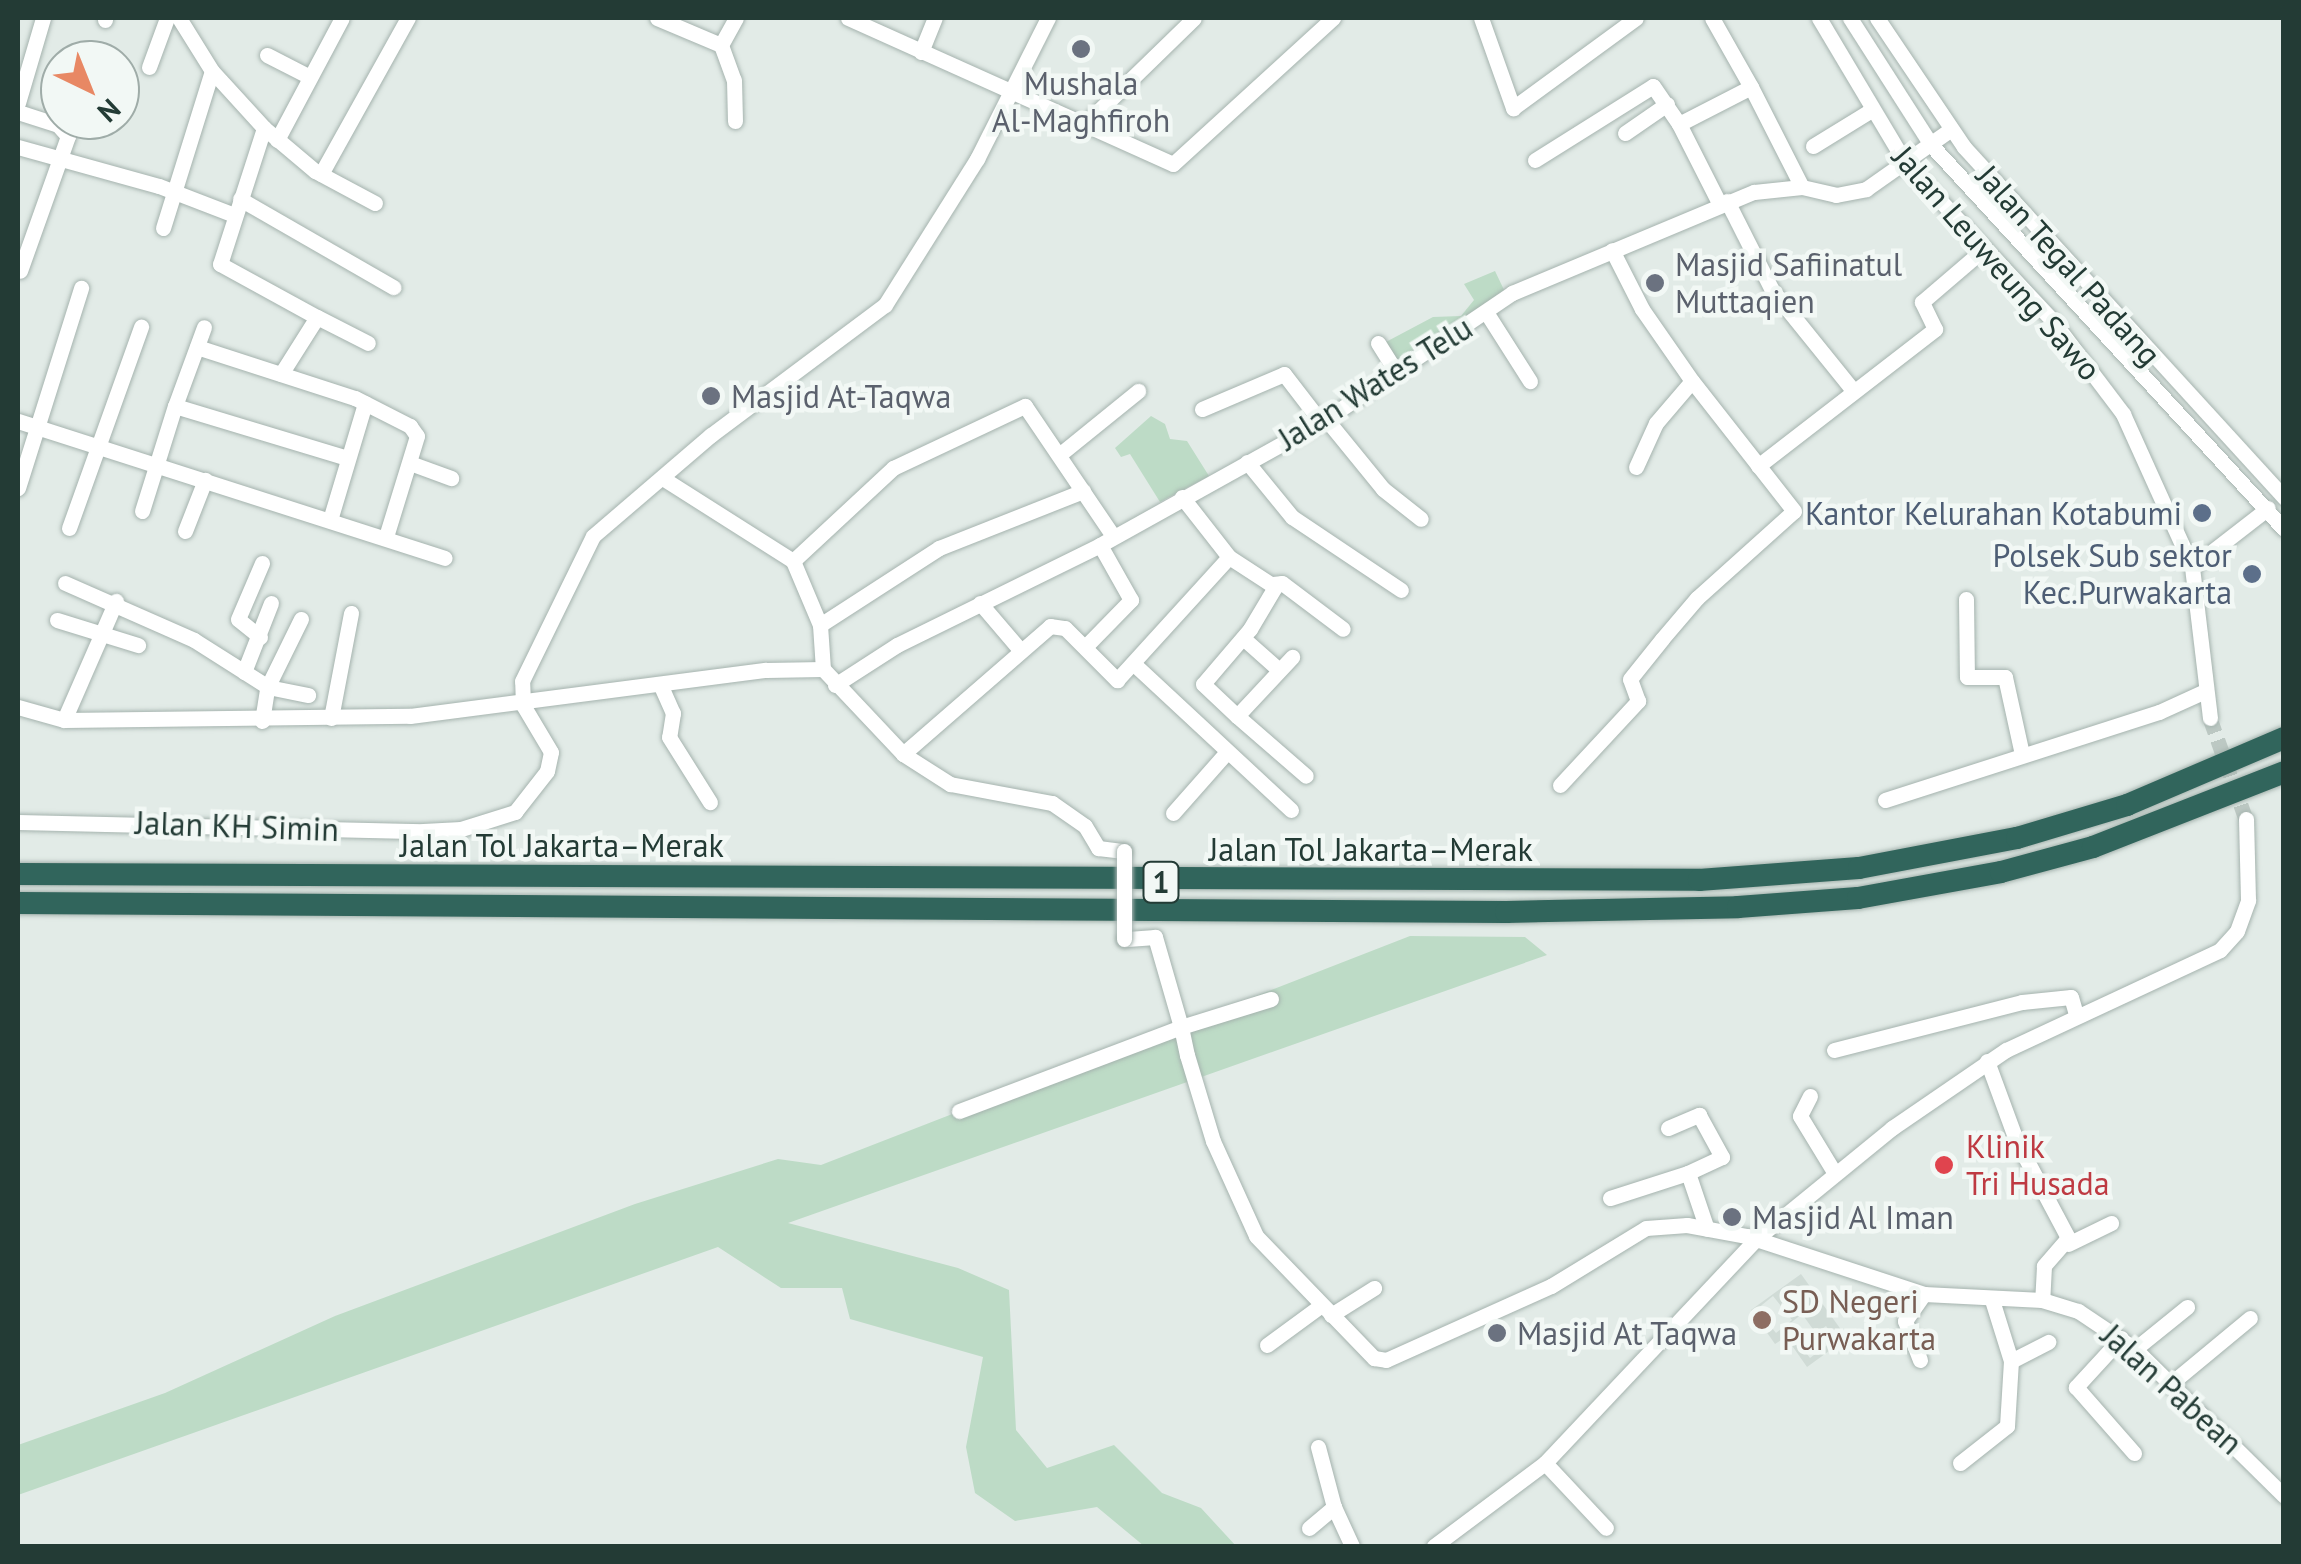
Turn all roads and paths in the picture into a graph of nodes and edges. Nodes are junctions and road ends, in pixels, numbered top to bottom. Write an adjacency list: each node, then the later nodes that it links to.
1 (43, 18): 27 (street)
2 (168, 18): 22 (street)
3 (180, 18): 23 (street)
4 (339, 18): 24 (street)
5 (408, 18): 44 (street)
6 (657, 18): 19 (street)
7 (736, 18): 19 (street)
8 (848, 18): 20 (street)
9 (935, 18): 20 (street)
10 (1048, 18): 26 (street)
11 (1194, 18): 33 (street)
12 (1481, 18): 13 (street)
13 (1636, 18)
14 (1712, 18): 25 (street)
15 (1819, 18): 29 (street, Jalan Leuweung Sawo)
16 (1850, 18): 39 (street, Jalan Tegal Padang)
17 (1877, 18): 35 (street, Jalan Tegal Padang)
18 (1327, 19): 33 (street)
19 (721, 46): 31 (street)
20 (921, 52): 26 (street)
21 (266, 55): 24 (street)
22 (149, 66)
23 (212, 70): 34 (street); 46 (street)
24 (310, 78): 37 (street)
25 (1752, 87): 32 (street); 45 (street)
26 (1010, 96): 33 (street); 86 (street)
27 (18, 103)
28 (1667, 104): 32 (street); 36 (street); 42 (street)
29 (1870, 111): 38 (street); 43 (street, Jalan Leuweung Sawo)
30 (18, 112): 41 (street)
31 (735, 120)
32 (1679, 124): 47 (street)
33 (1084, 125)
34 (264, 128): 37 (street); 49 (street)
35 (1950, 130): 39 (street, Jalan Wates Telu); 76 (street, Jalan Tegal Padang)
36 (1625, 133)
37 (277, 140): 44 (street)
38 (1813, 146)
39 (1932, 146): 43 (street, Jalan Wates Telu); 79 (street, Jalan Tegal Padang)
40 (18, 148): 41 (street)
41 (62, 156): 46 (street); 53 (street)
42 (1535, 160)
43 (1906, 164): 45 (street, Jalan Wates Telu); 51 (street, Jalan Leuweung Sawo)
44 (320, 174): 48 (street)
45 (1802, 187): 47 (street, Jalan Wates Telu)
46 (176, 191): 49 (street); 50 (street)
47 (1723, 202): 52 (street, Jalan Wates Telu); 67 (street)
48 (375, 204)
49 (237, 207): 54 (street); 57 (street)
50 (163, 228)
51 (1985, 248): 67 (street); 105 (street, Jalan Leuweung Sawo)
52 (1612, 250): 56 (street, Jalan Wates Telu); 66 (street)
53 (18, 275)
54 (392, 287)
55 (80, 288): 74 (street)
56 (1486, 312): 63 (street, Jalan Wates Telu); 65 (street)
57 (317, 317): 60 (street); 64 (street)
58 (141, 327): 75 (street)
59 (204, 327): 62 (street)
60 (368, 343)
61 (1378, 343): 63 (street)
62 (197, 347): 64 (street); 70 (street)
63 (1396, 372): 72 (street, Jalan Wates Telu)
64 (281, 374): 69 (street)
65 (1530, 381)
66 (1692, 381): 83 (street); 84 (street)
67 (1852, 387): 83 (street)
68 (1138, 391): 77 (street)
69 (366, 403): 78 (street); 80 (street)
70 (176, 406): 78 (street); 82 (street)
71 (1202, 408): 72 (street)
72 (1324, 420): 81 (street, Jalan Wates Telu); 94 (street)
73 (18, 421): 74 (street)
74 (38, 428): 75 (street); 88 (street)
75 (96, 446): 82 (street); 96 (street)
76 (2230, 447): 79 (street); 91 (street, Jalan Tegal Padang)
77 (1060, 454): 89 (street); 103 (street)
78 (347, 458): 95 (street)
79 (2216, 461): 93 (street, Jalan Tegal Padang)
80 (410, 462): 85 (street); 99 (street)
81 (1247, 462): 90 (street, Jalan Wates Telu); 108 (street)
82 (157, 466): 87 (street); 92 (street)
83 (1758, 466): 147 (street)
84 (1636, 468)
85 (452, 478)
86 (664, 478): 103 (street); 134 (street)
87 (205, 480): 95 (street); 98 (street)
88 (18, 488)
89 (1083, 491): 100 (street); 116 (street)
90 (1182, 497): 100 (street, Jalan Wates Telu); 101 (street)
91 (2282, 497): 93 (street)
92 (142, 511)
93 (2264, 512): 97 (street, Jalan Tegal Padang); 105 (street)
94 (1420, 519)
95 (330, 520): 99 (street)
96 (70, 528)
97 (2284, 529)
98 (186, 530)
99 (386, 537): 102 (street)
100 (1107, 541): 112 (street, Jalan Wates Telu); 122 (street)
101 (1228, 557): 107 (street); 125 (street)
102 (445, 558)
103 (793, 562): 116 (street)
104 (262, 563): 119 (street)
105 (2192, 567): 132 (street, Jalan Leuweung Sawo)
106 (65, 583): 110 (street)
107 (1274, 584): 117 (street); 120 (street)
108 (1401, 590)
109 (1966, 599): 144 (street)
110 (116, 600): 118 (street); 128 (street)
111 (271, 602): 119 (street)
112 (980, 603): 123 (street); 130 (street, Jalan Wates Telu)
113 (352, 612): 137 (street)
114 (301, 618): 131 (street)
115 (56, 620): 118 (street)
116 (820, 625): 126 (street)
117 (1343, 629)
118 (103, 634): 121 (street); 139 (street)
119 (260, 637): 128 (street)
120 (1242, 638): 127 (street); 136 (street)
121 (138, 646)
122 (1086, 647): 123 (street); 125 (street)
123 (1021, 651): 143 (street)
124 (1292, 656): 127 (street)
125 (1135, 665): 142 (street)
126 (824, 668): 129 (street); 130 (street)
127 (1280, 670): 136 (street)
128 (244, 672): 131 (street)
129 (660, 684): 134 (street); 149 (street)
130 (835, 685): 143 (street)
131 (268, 686): 133 (street); 140 (street)
132 (2205, 691): 138 (street, Jalan Leuweung Sawo); 144 (street)
133 (308, 695)
134 (523, 705): 137 (street); 153 (street, Jalan KH Simin)
135 (18, 707): 139 (street)
136 (1238, 716): 146 (street)
137 (331, 718): 140 (street)
138 (2210, 718)
139 (64, 720): 140 (street)
140 (262, 720)
141 (2284, 738): 154 (highway, Jalan Tol Jakarta–Merak / 1)
142 (1227, 752): 150 (street); 151 (street)
143 (902, 754): 158 (street, bridge)
144 (2022, 754): 148 (street)
145 (2284, 772): 155 (highway, Jalan Tol Jakarta–Merak / 1)
146 (1306, 776)
147 (1560, 785)
148 (1885, 800)
149 (710, 802)
150 (1290, 810)
151 (1173, 813)
152 (2246, 818): 157 (street)
153 (18, 822)
154 (18, 874)
155 (18, 903)
156 (1271, 999): 158 (street)
157 (2076, 1015): 159 (street); 160 (street)
158 (1181, 1027): 162 (street); 176 (street)
159 (1834, 1050)
160 (1986, 1061): 164 (street); 170 (street)
161 (1810, 1096): 164 (street)
162 (958, 1111)
163 (1668, 1128): 165 (street)
164 (1834, 1172): 169 (street)
165 (1688, 1173): 166 (street); 168 (street)
166 (1610, 1198)
167 (2111, 1223): 170 (street)
168 (1707, 1229): 169 (street, Jalan Pabean); 176 (street, Jalan Pabean)
169 (1756, 1240): 172 (street, Jalan Pabean); 186 (street)
170 (2068, 1244): 174 (street)
171 (1374, 1288): 176 (street)
172 (1924, 1294): 173 (street, Jalan Pabean); 181 (street)
173 (1992, 1300): 174 (street, Jalan Pabean); 182 (street)
174 (2042, 1300): 179 (street, Jalan Pabean)
175 (2188, 1307): 179 (street)
176 (1325, 1310): 180 (street)
177 (2250, 1318): 183 (street)
178 (2048, 1342): 182 (street)
179 (2128, 1344): 183 (street, Jalan Pabean); 185 (street)
180 (1267, 1345)
181 (1920, 1360)
182 (2011, 1361): 187 (street)
183 (2170, 1385): 188 (street, Jalan Pabean)
184 (1318, 1447): 189 (street)
185 (2134, 1453)
186 (1545, 1463): 191 (street); 193 (street)
187 (1960, 1463)
188 (2284, 1496)
189 (1334, 1507): 190 (street); 192 (street)
190 (1309, 1528)
191 (1606, 1528)
192 (1352, 1546)
193 (1434, 1546)

